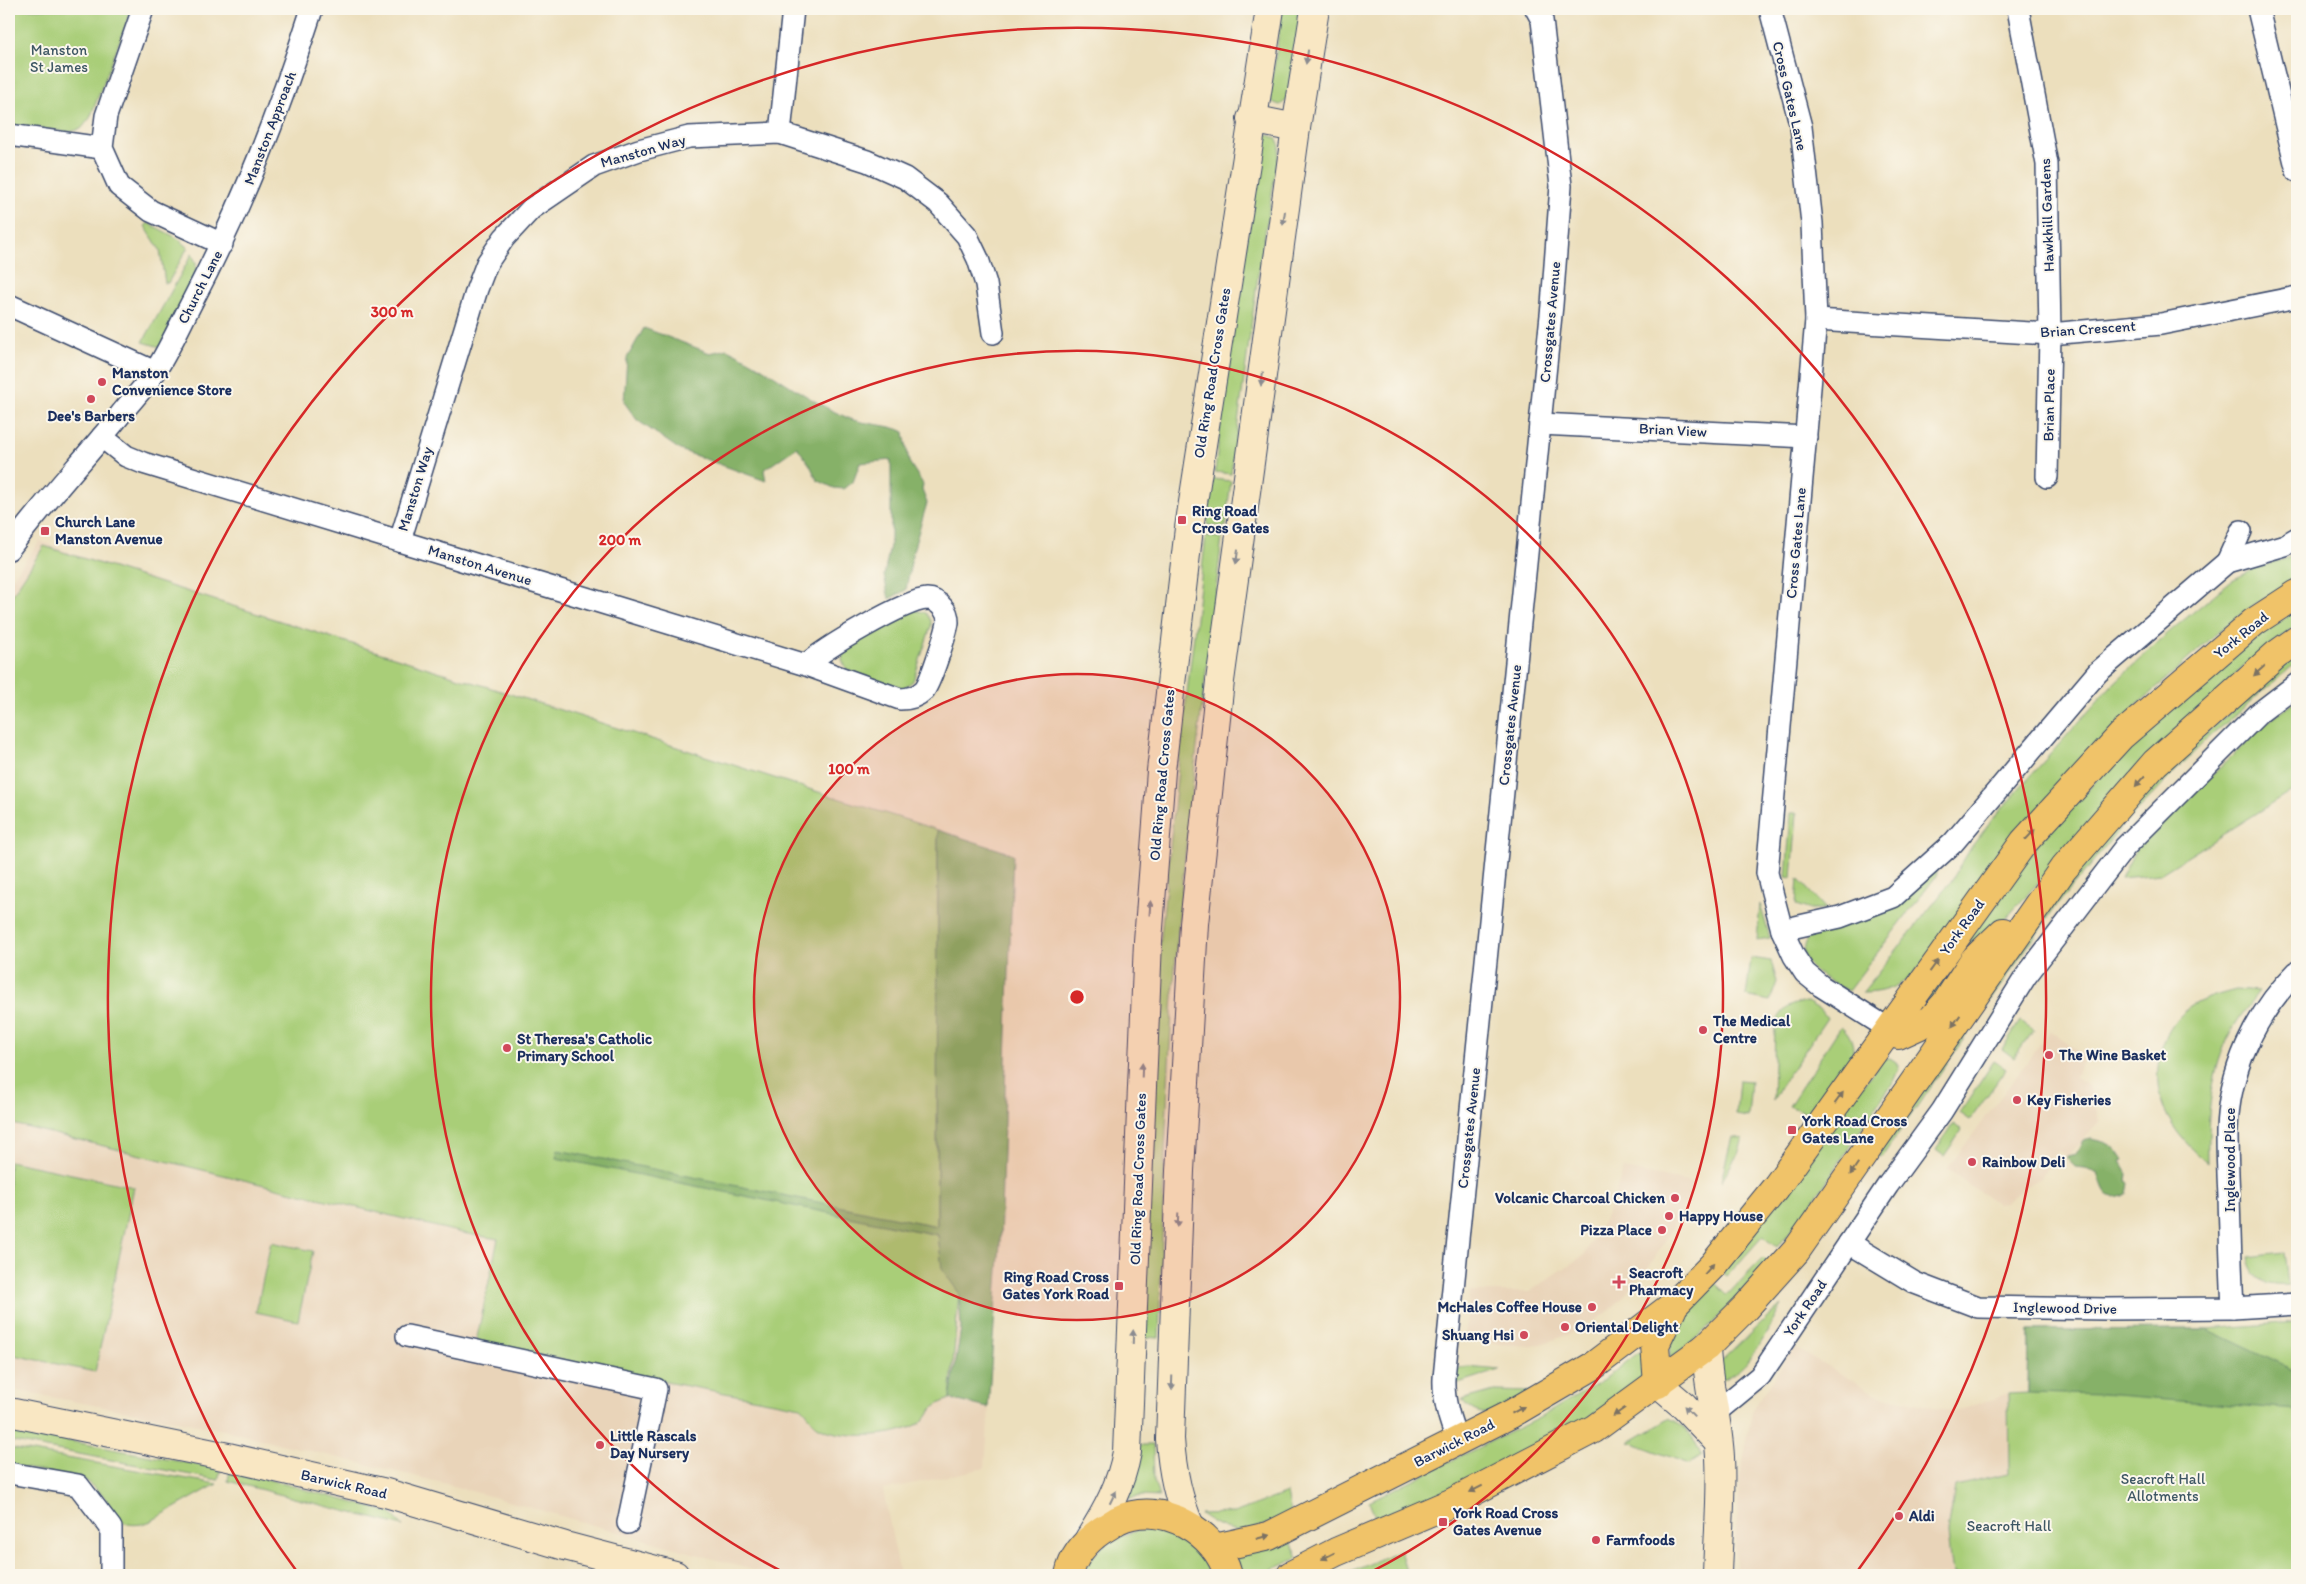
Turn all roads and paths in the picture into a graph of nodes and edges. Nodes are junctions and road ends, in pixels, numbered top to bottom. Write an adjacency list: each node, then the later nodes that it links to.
1 (143, 9): 14 (street, Church Lane)
2 (312, 9): 16 (street, Manston Approach)
3 (793, 9): 12 (street)
4 (1270, 9): 10 (main road, Old Ring Road Cross Gates)
5 (1315, 9): 11 (main road, one-way to 11)
6 (1536, 9): 23 (street, Crossgates Avenue)
7 (1770, 9): 19 (street, Cross Gates Lane)
8 (2018, 9): 21 (street, Hawkhill Gardens)
9 (2258, 9): 15 (street)
10 (1251, 119): 11 (main road); 55 (main road, Old Ring Road Cross Gates, one-way to 10)
11 (1296, 128): 54 (main road, one-way to 54)
12 (780, 133): 20 (street, Manston Way); 29 (street, Manston Way)
13 (9, 135): 14 (street)
14 (102, 148): 16 (street, Church Lane)
15 (2297, 171)
16 (222, 244): 22 (street, Church Lane)
17 (2297, 298): 21 (street, Brian Crescent)
18 (9, 305): 22 (street)
19 (1816, 320): 21 (street, Brian Crescent); 24 (street, Cross Gates Lane)
20 (993, 333)
21 (2050, 334): 26 (street, Brian Place)
22 (155, 372): 25 (street, Church Lane)
23 (1540, 424): 24 (street, Brian View); 50 (street, Crossgates Avenue)
24 (1806, 436): 37 (street, Cross Gates Lane)
25 (102, 437): 29 (street, Manston Avenue); 30 (street, Church Lane)
26 (2047, 477)
27 (2240, 531): 31 (street)
28 (2297, 538): 31 (street)
29 (400, 541): 34 (street, Manston Avenue)
30 (9, 548)
31 (2227, 562): 37 (street)
32 (2297, 594): 39 (highway, York Road, one-way to 32)
33 (2297, 640): 36 (highway, one-way to 36)
34 (806, 665): 34 (street, Manston Avenue)
35 (2297, 684): 41 (street, York Road)
36 (2050, 888): 39 (highway); 40 (highway, one-way to 40)
37 (1782, 930): 39 (street, Cross Gates Lane)
38 (2297, 972): 44 (street, Inglewood Place)
39 (1893, 1032): 40 (highway); 42 (highway, York Road, one-way to 39)
40 (1918, 1074): 46 (highway, one-way to 46)
41 (1849, 1243): 44 (street, Inglewood Drive); 49 (street, York Road)
42 (1675, 1304): 47 (highway); 50 (highway, Barwick Road, one-way to 42)
43 (2297, 1304): 44 (street, Inglewood Drive)
44 (2232, 1308)
45 (408, 1336): 53 (street)
46 (1706, 1347): 47 (highway); 49 (main road)
47 (1658, 1384): 51 (main road, one-way to 47); 61 (highway, one-way to 61)
48 (9, 1412): 59 (main road, Barwick Road)
49 (1715, 1412): 51 (main road)
50 (1458, 1440): 56 (highway, Barwick Road, one-way to 50)
51 (1718, 1442): 62 (main road)
52 (9, 1472): 58 (street)
53 (628, 1522)
54 (1190, 1526): 55 (highway); 56 (highway)
55 (1089, 1539): 57 (highway)
56 (1216, 1548): 60 (highway)
57 (1067, 1573)
58 (111, 1575)
59 (675, 1575)
60 (1228, 1575)
61 (1290, 1575)
62 (1717, 1575)

